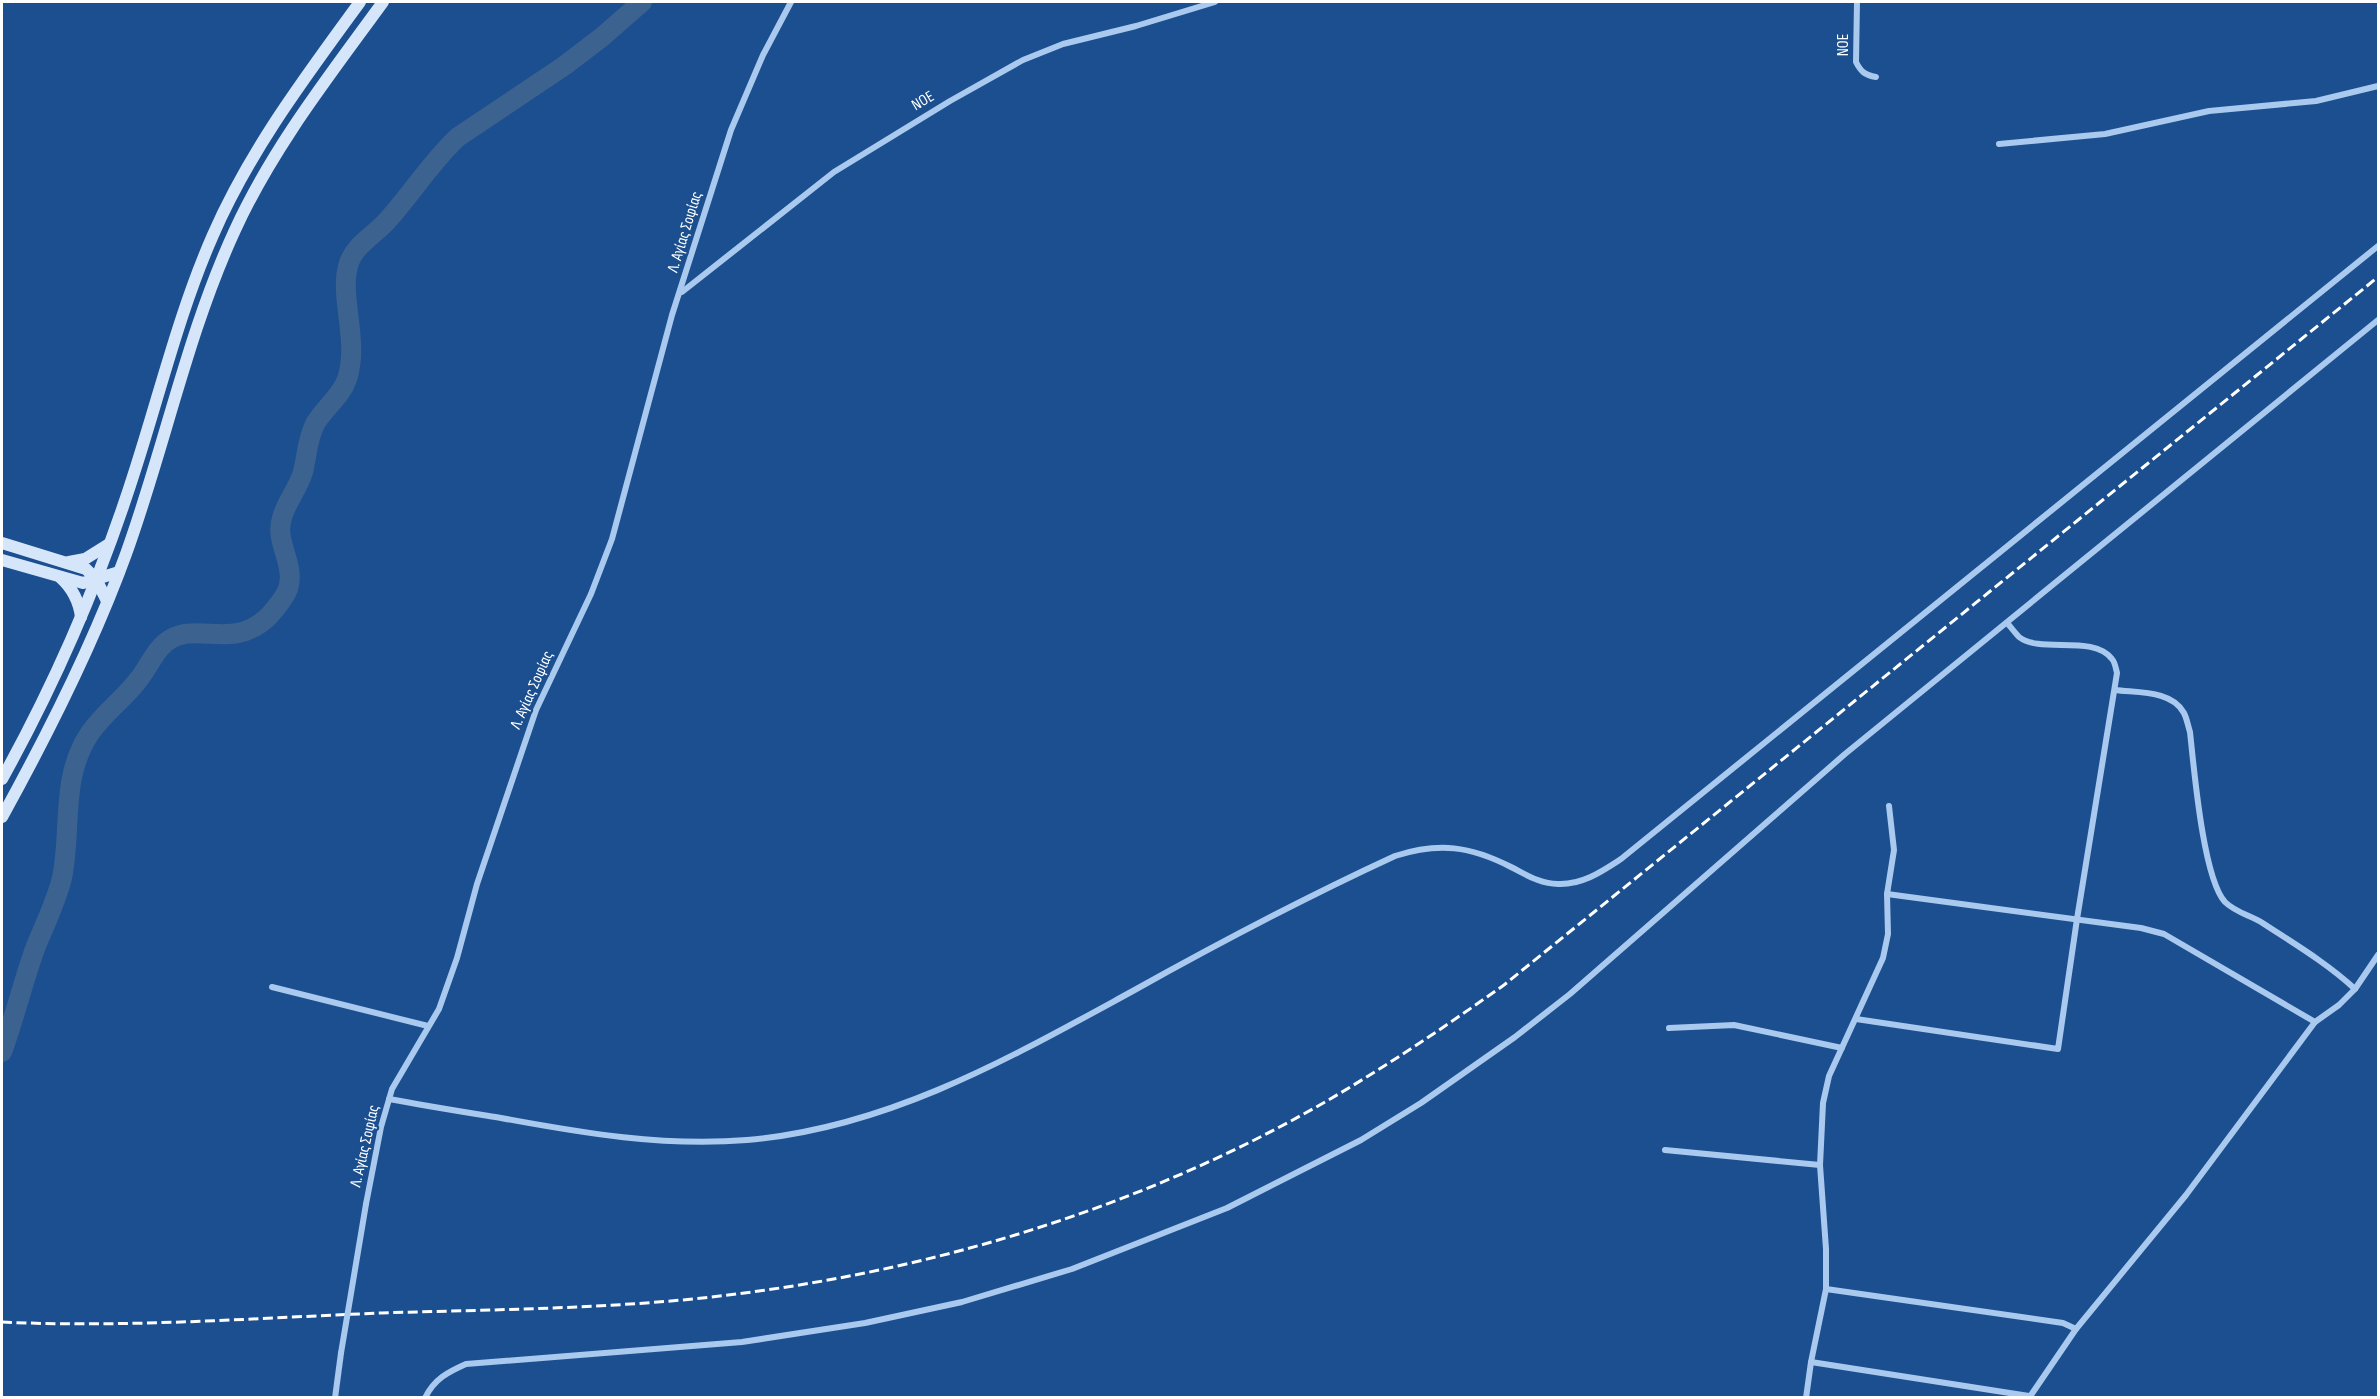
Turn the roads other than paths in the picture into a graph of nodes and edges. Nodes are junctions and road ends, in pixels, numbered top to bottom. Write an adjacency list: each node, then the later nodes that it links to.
1 (360, 2): 13 (street)
2 (383, 2): 16 (street)
3 (791, 2): 10 (street, Λ. Αγίας Σοφίας)
4 (1215, 2): 10 (street, NOE)
5 (1857, 2): 6 (street, NOE)
6 (1876, 77)
7 (2379, 86): 8 (street)
8 (1999, 144)
9 (2379, 246): 36 (street)
10 (681, 293): 33 (street, Λ. Αγίας Σοφίας)
11 (2379, 320): 21 (street)
12 (2, 543): 15 (street)
13 (110, 543): 15 (street); 18 (street)
14 (2, 560): 17 (street)
15 (64, 562): 18 (street)
16 (119, 572): 18 (street); 19 (street)
17 (60, 577): 18 (street); 20 (street)
18 (96, 579): 19 (street); 20 (street)
19 (107, 601): 25 (street)
20 (81, 619): 23 (street)
21 (2007, 623): 22 (street); 44 (street)
22 (2115, 690): 27 (street); 30 (street)
23 (2, 779)
24 (1889, 806): 26 (street)
25 (2, 817)
26 (1887, 894): 27 (street); 31 (street)
27 (2077, 919): 31 (street); 32 (street)
28 (2379, 955): 30 (street)
29 (272, 987): 33 (street)
30 (2355, 989): 32 (street)
31 (1856, 1019): 35 (street)
32 (2315, 1022): 40 (street)
33 (429, 1026): 36 (street, Λ. Αγίας Σοφίας)
34 (1669, 1028): 35 (street)
35 (1842, 1048): 38 (street)
36 (389, 1099): 43 (street, Λ. Αγίας Σοφίας, bridge)
37 (1665, 1150): 38 (street)
38 (1820, 1165): 39 (street)
39 (1826, 1289): 40 (street); 41 (street)
40 (2076, 1329): 42 (street)
41 (1810, 1362): 42 (street); 45 (street)
42 (2029, 1397)
43 (334, 1398)
44 (425, 1398)
45 (1806, 1398)

